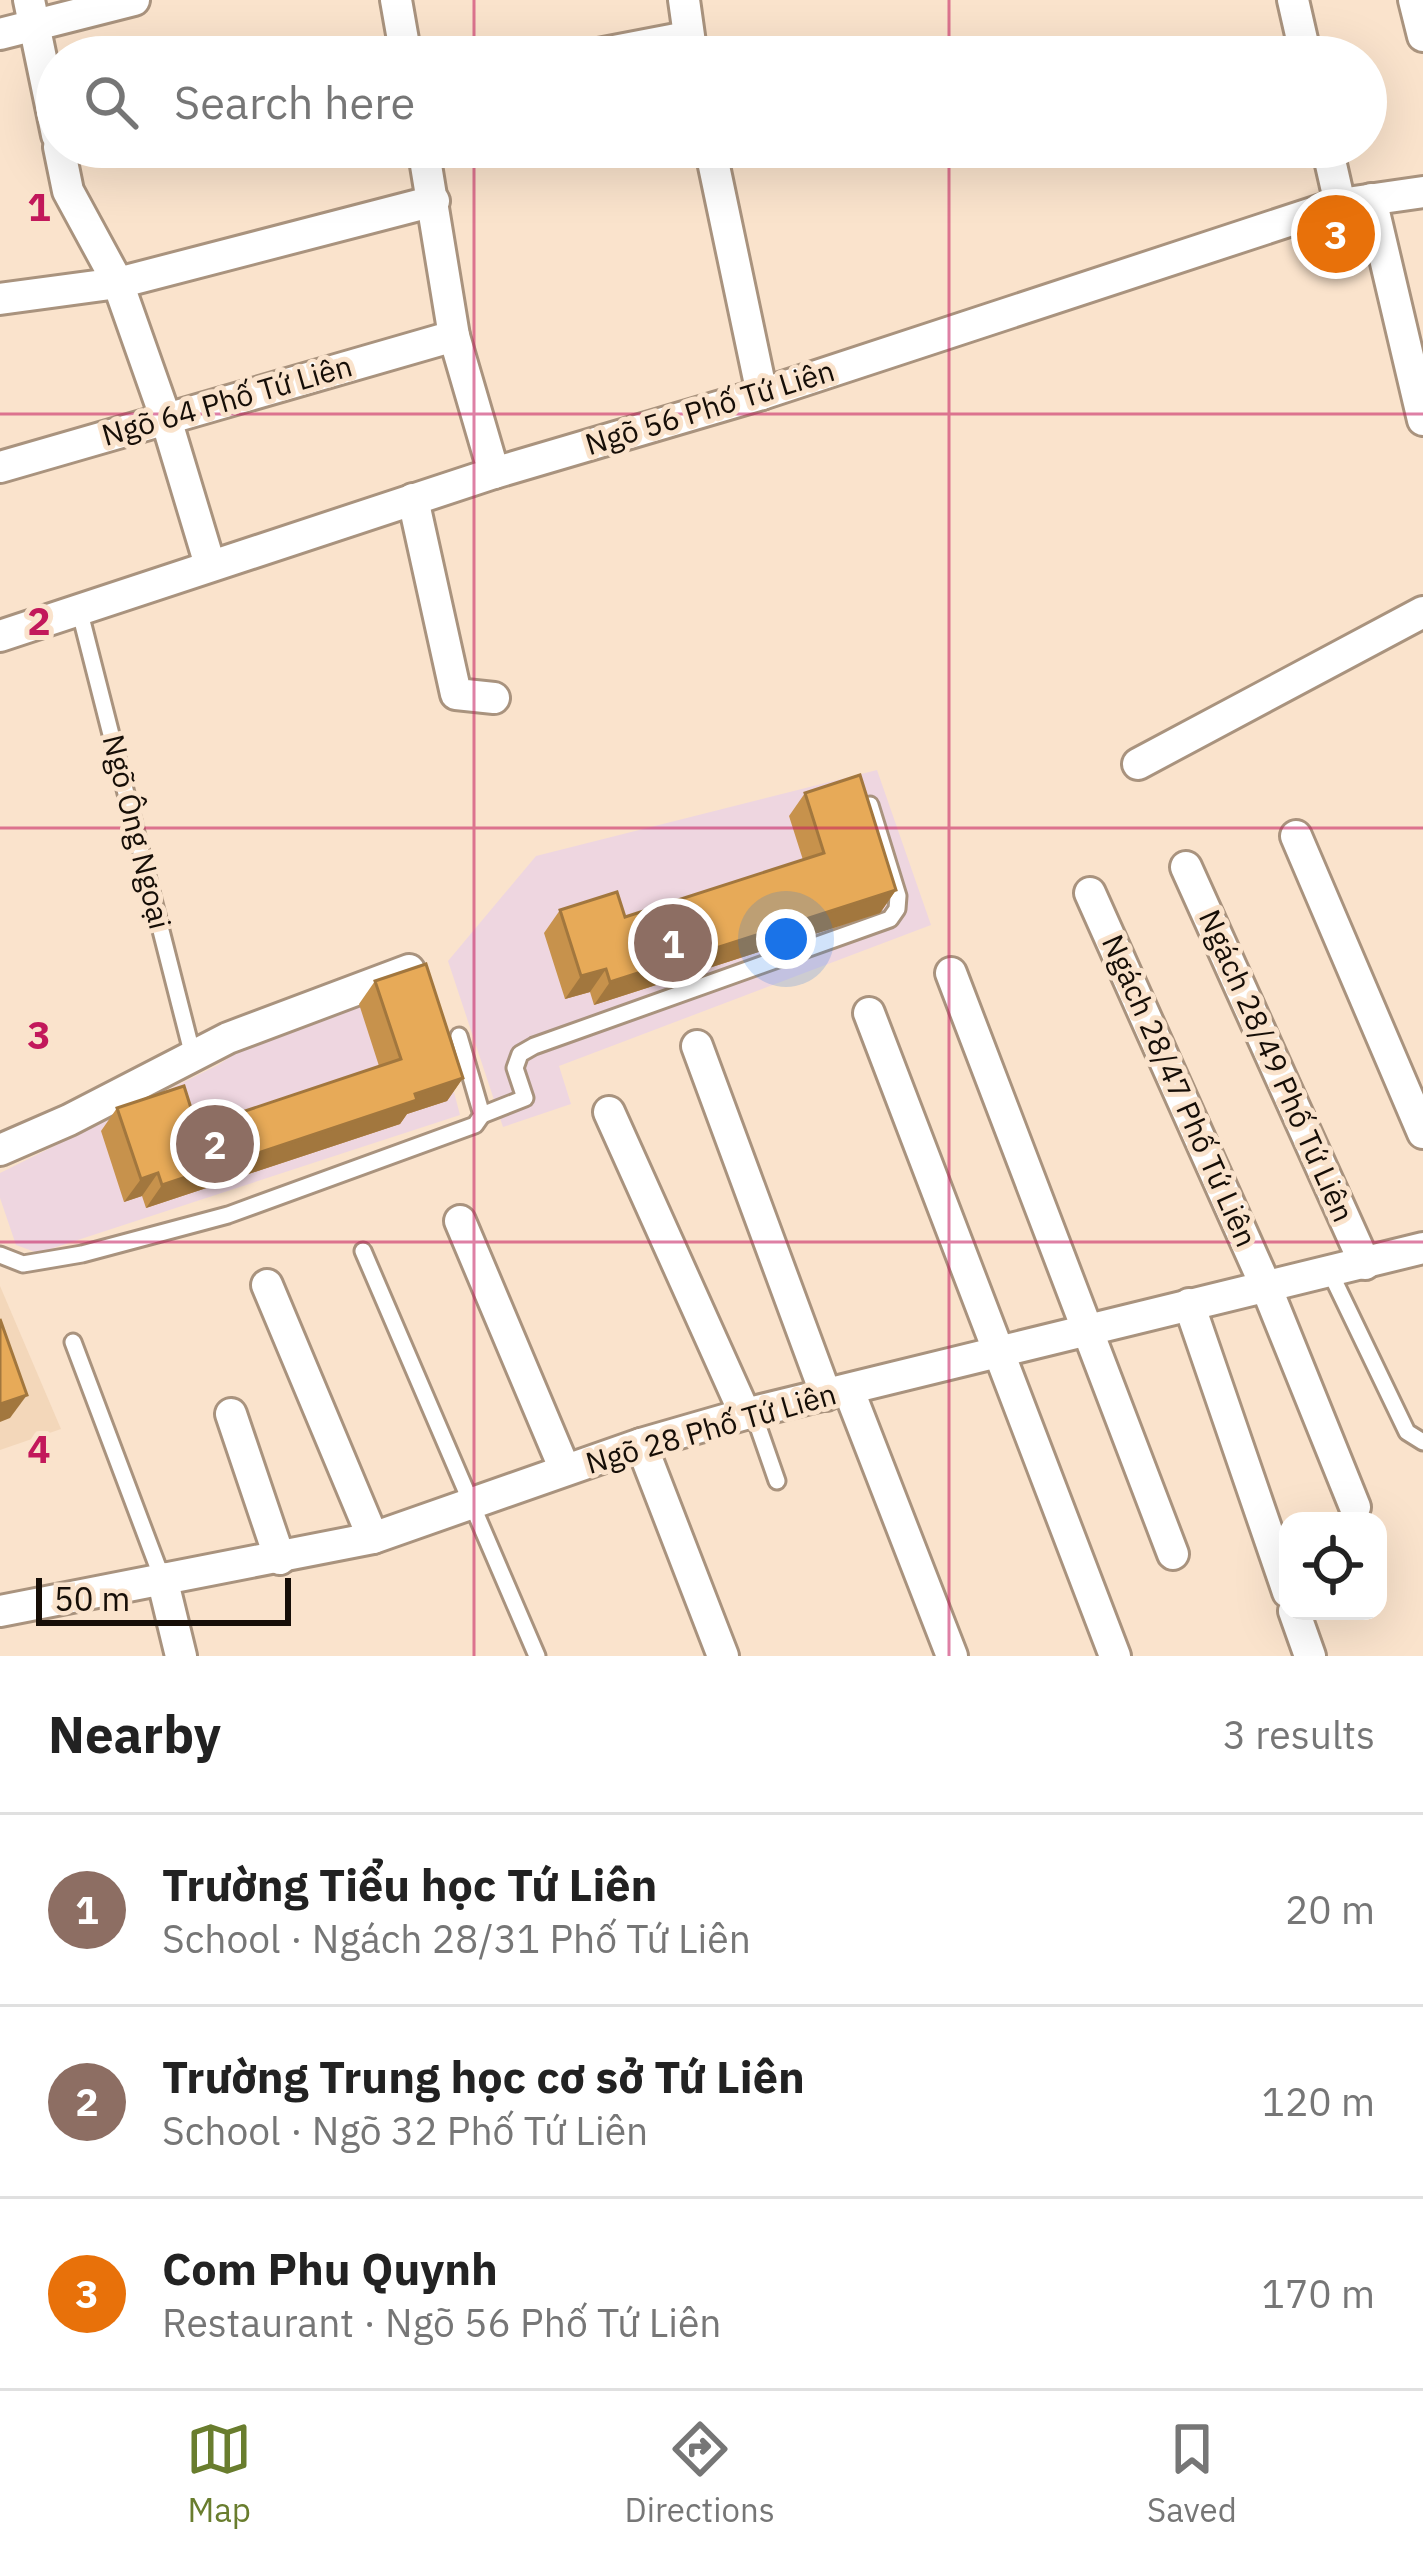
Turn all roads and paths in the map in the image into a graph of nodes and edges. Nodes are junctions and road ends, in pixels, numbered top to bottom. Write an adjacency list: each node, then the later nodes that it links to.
1 (134, 0): 6 (street)
2 (396, 0): 8 (street)
3 (684, 0): 9 (street)
4 (1293, 0): 10 (street)
5 (1414, 0): 11 (street)
6 (32, 12): 7 (street)
7 (0, 34)
8 (402, 36)
9 (688, 36)
10 (1301, 36)
11 (1423, 36)
12 (67, 168): 20 (street)
13 (428, 168): 18 (street)
14 (714, 168): 23 (street)
15 (1332, 168): 19 (street)
16 (1423, 192): 17 (street, Ngõ 56 Phố Tứ Liên)
17 (1371, 199): 19 (street, Ngõ 56 Phố Tứ Liên); 25 (street)
18 (434, 201): 20 (street); 22 (street)
19 (1340, 204): 23 (street, Ngõ 56 Phố Tứ Liên)
20 (118, 283): 21 (street); 24 (street)
21 (0, 299)
22 (454, 336): 24 (street, Ngõ 64 Phố Tứ Liên); 27 (street)
23 (762, 394): 27 (street, Ngõ 56 Phố Tứ Liên)
24 (166, 419): 26 (street, Ngõ 64 Phố Tứ Liên); 29 (street)
25 (1423, 420)
26 (0, 467)
27 (494, 473): 28 (street, Ngõ 56 Phố Tứ Liên)
28 (413, 499): 29 (street, Ngõ 56 Phố Tứ Liên); 33 (street)
29 (210, 565): 30 (street, Ngõ 56 Phố Tứ Liên)
30 (79, 609): 32 (street, Ngõ 56 Phố Tứ Liên); 44 (lane, Ngõ Ông Ngoại)
31 (1423, 612): 34 (street)
32 (0, 637)
33 (494, 698)
34 (1138, 764)
35 (870, 805): 46 (lane)
36 (1296, 836): 47 (street)
37 (1186, 867): 53 (street, Ngách 28/49 Phố Tứ Liên)
38 (1090, 893): 56 (street, Ngách 28/47 Phố Tứ Liên)
39 (420, 966): 44 (street)
40 (951, 973): 58 (street)
41 (868, 1013): 60 (street)
42 (460, 1036): 46 (lane)
43 (697, 1046): 61 (street)
44 (193, 1056): 48 (street)
45 (609, 1112): 62 (street)
46 (482, 1115): 52 (lane)
47 (1423, 1133)
48 (0, 1150)
49 (460, 1221): 67 (street)
50 (1423, 1248): 53 (street, Ngõ 28 Phố Tứ Liên)
51 (363, 1251): 69 (lane)
52 (0, 1255)
53 (1365, 1264): 54 (street, Ngõ 28 Phố Tứ Liên)
54 (1330, 1272): 56 (street, Ngõ 28 Phố Tứ Liên); 64 (lane)
55 (267, 1285): 71 (street)
56 (1268, 1288): 57 (street, Ngõ 28 Phố Tứ Liên); 70 (street, Ngách 28/47 Phố Tứ Liên)
57 (1190, 1304): 58 (street, Ngõ 28 Phố Tứ Liên); 74 (street)
58 (1087, 1328): 60 (street, Ngõ 28 Phố Tứ Liên); 72 (street)
59 (74, 1342): 75 (lane)
60 (999, 1350): 61 (street, Ngõ 28 Phố Tứ Liên); 82 (street)
61 (837, 1393): 62 (street, Ngõ 28 Phố Tứ Liên); 81 (street)
62 (749, 1413): 66 (street, Ngõ 28 Phố Tứ Liên); 68 (lane)
63 (231, 1414): 73 (street)
64 (1415, 1429): 65 (lane)
65 (1423, 1442)
66 (641, 1444): 67 (street, Ngõ 28 Phố Tứ Liên); 80 (street)
67 (565, 1470): 69 (street, Ngõ 28 Phố Tứ Liên)
68 (777, 1481)
69 (474, 1506): 71 (street, Ngõ 28 Phố Tứ Liên); 79 (lane)
70 (1355, 1508)
71 (373, 1538): 73 (street, Ngõ 28 Phố Tứ Liên)
72 (1173, 1554)
73 (280, 1559): 75 (street, Ngõ 28 Phố Tứ Liên)
74 (1279, 1566)
75 (162, 1578): 76 (street, Ngõ 28 Phố Tứ Liên); 78 (street)
76 (0, 1611)
77 (1297, 1620): 83 (street)
78 (181, 1656)
79 (537, 1656)
80 (722, 1656)
81 (952, 1656)
82 (1114, 1656)
83 (1310, 1656)

